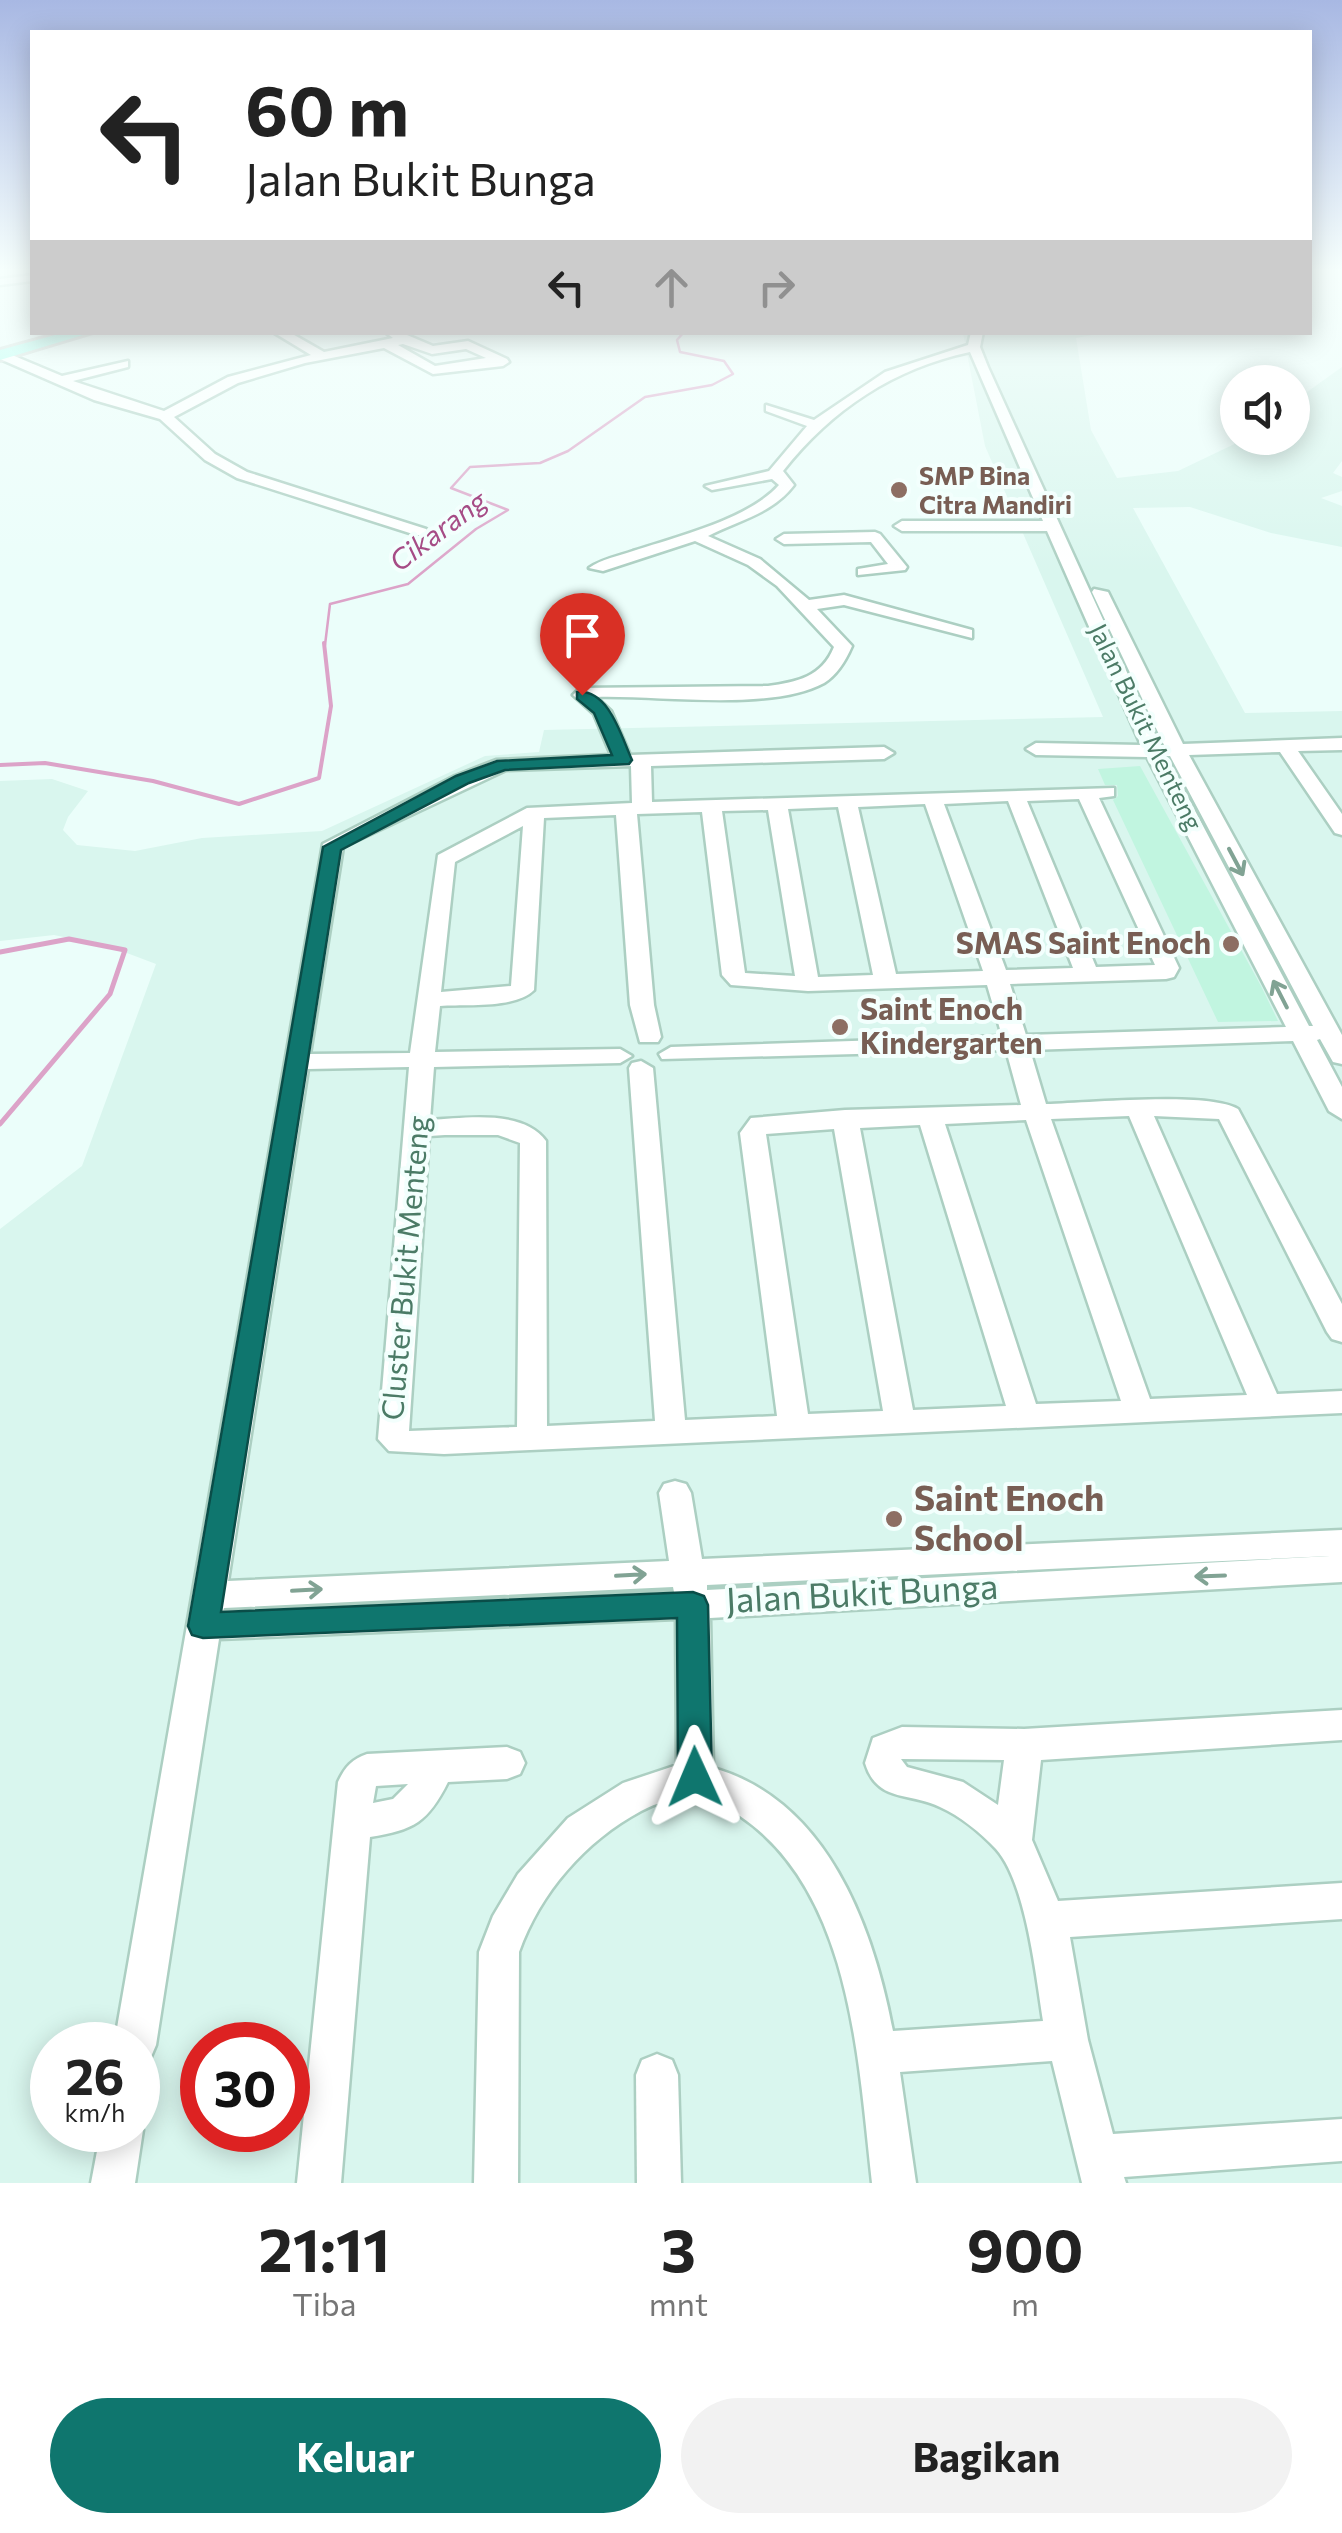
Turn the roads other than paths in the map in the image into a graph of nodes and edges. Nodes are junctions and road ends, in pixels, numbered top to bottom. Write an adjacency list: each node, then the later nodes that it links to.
1 (41, 371): 7 (street)
2 (98, 371): 7 (street)
3 (265, 371): 9 (street)
4 (899, 371): 10 (street)
5 (989, 371): 14 (street, Jalan Bukit Menteng)
6 (994, 371): 24 (street, Jalan Bukit Menteng)
7 (63, 380): 9 (street)
8 (772, 408): 10 (street)
9 (165, 416): 15 (street)
10 (813, 424): 11 (street)
11 (775, 474): 12 (street); 17 (street)
12 (712, 486)
13 (902, 526): 14 (street)
14 (1052, 526): 24 (street, Jalan Bukit Menteng)
15 (421, 532)
16 (767, 532): 19 (street)
17 (700, 534): 18 (street); 20 (street)
18 (596, 568)
19 (864, 572)
20 (802, 606): 21 (street); 28 (street)
21 (966, 634)
22 (1342, 735): 24 (street)
23 (1342, 744): 25 (street)
24 (1162, 746): 25 (street); 26 (street); 42 (street, Jalan Bukit Menteng, one-way to 42); 43 (street, Jalan Bukit Menteng, one-way to 24)
25 (1285, 746): 36 (street)
26 (1036, 749)
27 (884, 753): 28 (street)
28 (626, 760): 34 (street); 49 (street)
29 (1014, 795): 30 (street, Cluster Bukit Menteng); 37 (street); 37 (street, Cluster Bukit Menteng)
30 (932, 798): 31 (street, Cluster Bukit Menteng); 38 (street)
31 (846, 800): 32 (street, Cluster Bukit Menteng); 39 (street)
32 (778, 802): 33 (street, Cluster Bukit Menteng); 40 (street)
33 (711, 805): 34 (street, Cluster Bukit Menteng); 40 (street, Cluster Bukit Menteng)
34 (628, 808): 35 (street, Cluster Bukit Menteng); 44 (street)
35 (534, 812): 41 (street, Cluster Bukit Menteng); 41 (street)
36 (1338, 817)
37 (1088, 976): 38 (street, Cluster Bukit Menteng)
38 (997, 978): 39 (street, Cluster Bukit Menteng); 45 (street)
39 (886, 982): 40 (street, Cluster Bukit Menteng)
40 (808, 984)
41 (431, 1000): 47 (street, Cluster Bukit Menteng)
42 (1335, 1032): 43 (street); 48 (street, Jalan Bukit Menteng)
43 (1300, 1034): 45 (street); 52 (street, Jalan Bukit Menteng)
44 (648, 1037): 46 (street); 50 (street)
45 (1017, 1043): 46 (street); 53 (street)
46 (672, 1054): 50 (street)
47 (422, 1058): 49 (street); 50 (street); 56 (street, Cluster Bukit Menteng)
48 (1342, 1058)
49 (299, 1062): 71 (street)
50 (630, 1062): 64 (street)
51 (1138, 1108): 53 (street); 57 (street); 59 (street)
52 (1342, 1111)
53 (1036, 1112): 54 (street); 60 (street)
54 (930, 1116): 55 (street); 61 (street)
55 (845, 1118): 62 (street); 63 (street)
56 (418, 1128): 65 (street); 65 (street, Cluster Bukit Menteng)
57 (1342, 1332)
58 (1342, 1402): 59 (street, Cluster Bukit Menteng)
59 (1267, 1406): 60 (street, Cluster Bukit Menteng)
60 (1140, 1413): 61 (street, Cluster Bukit Menteng)
61 (1025, 1418): 62 (street, Cluster Bukit Menteng)
62 (900, 1422): 63 (street, Cluster Bukit Menteng)
63 (794, 1426): 64 (street, Cluster Bukit Menteng)
64 (671, 1431): 65 (street, Cluster Bukit Menteng)
65 (532, 1436)
66 (675, 1494): 70 (street)
67 (1342, 1543): 68 (street)
68 (1254, 1562): 69 (street, Jalan Bukit Bunga); 70 (street, Jalan Bukit Bunga)
69 (1342, 1569)
70 (691, 1588): 71 (street, Jalan Bukit Bunga); 75 (street)
71 (206, 1610): 79 (street)
72 (1342, 1725): 73 (street)
73 (1024, 1745): 76 (street); 76 (street)
74 (507, 1762): 87 (street)
75 (695, 1777): 81 (street); 88 (street)
76 (1013, 1840): 78 (street)
77 (1342, 1901): 78 (street)
78 (1047, 1920): 80 (street)
79 (139, 2022)
80 (1066, 2040): 81 (street); 85 (street)
81 (878, 2054): 90 (street)
82 (657, 2075): 89 (street)
83 (1342, 2140): 85 (street)
84 (118, 2152): 86 (street)
85 (1101, 2170)
86 (113, 2183)
87 (318, 2183)
88 (496, 2183)
89 (659, 2183)
90 (894, 2183)

